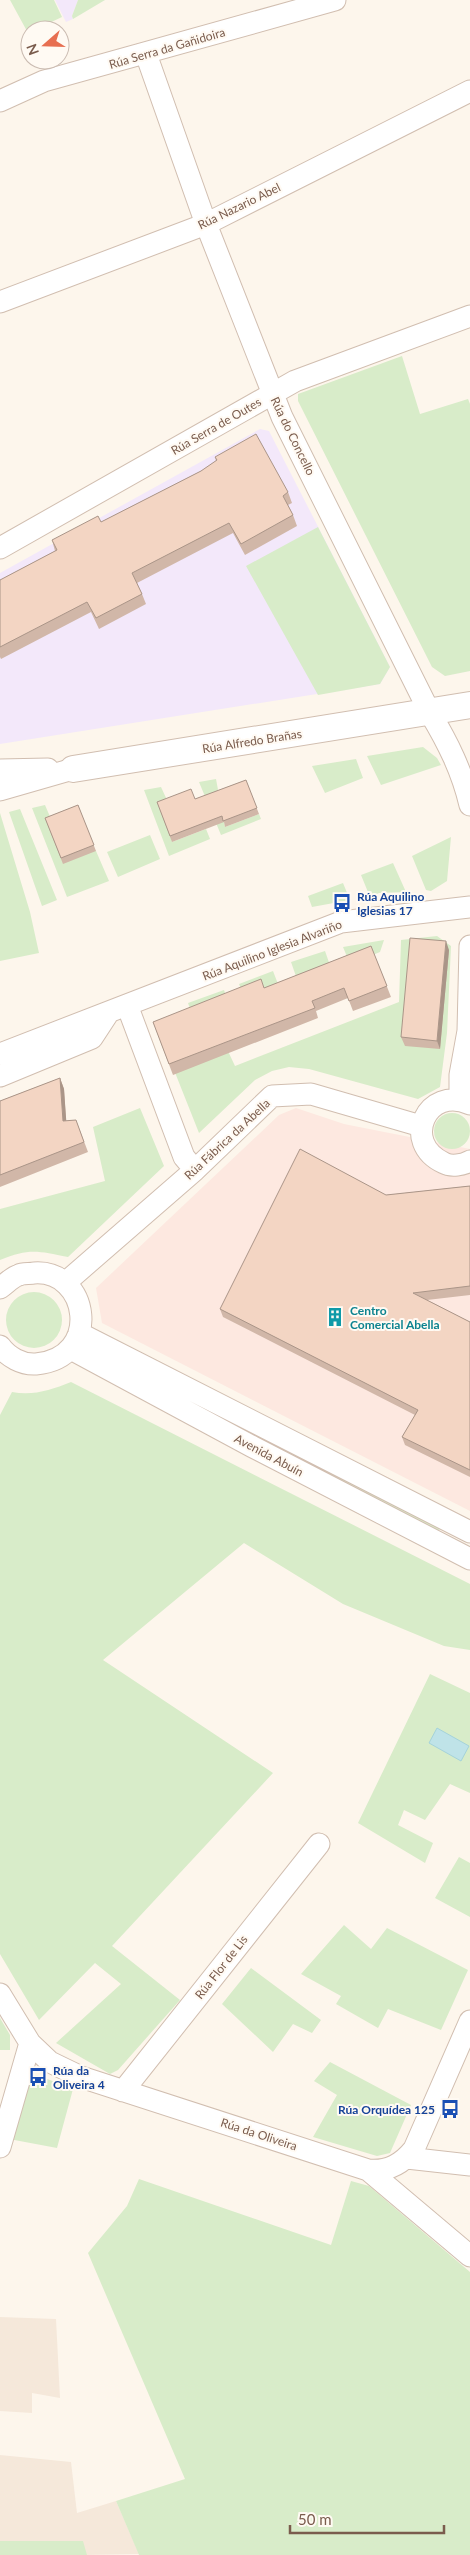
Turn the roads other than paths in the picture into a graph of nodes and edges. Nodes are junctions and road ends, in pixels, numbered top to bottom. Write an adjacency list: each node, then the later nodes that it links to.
1 (335, 0): 2 (street, Rúa Serra da Gañidoira)
2 (146, 54): 4 (street, Rúa Serra da Gañidoira); 5 (street, Rúa do Concello)
3 (470, 91): 5 (street, Rúa Nazario Abel)
4 (0, 101)
5 (206, 224): 6 (street, Rúa Nazario Abel); 8 (street, Rúa do Concello)
6 (0, 302)
7 (470, 316): 8 (street, Rúa Serra de Outes)
8 (272, 393): 9 (street, Rúa Serra de Outes); 11 (street, Rúa do Concello)
9 (0, 548)
10 (470, 705): 11 (street, Rúa Alfredo Brañas)
11 (430, 713): 12 (street, Rúa Alfredo Brañas); 15 (street, Rúa do Concello)
12 (73, 769): 13 (street, Rúa Alfredo Brañas); 14 (street, Rúa Alfredo Brañas)
13 (0, 770)
14 (0, 790)
15 (470, 805)
16 (470, 907): 18 (street, Rúa Aquilino Iglesia Alvariño)
17 (470, 946): 21 (street)
18 (118, 1008): 19 (street, Rúa Aquilino Iglesia Alvariño); 20 (street); 24 (street)
19 (0, 1054)
20 (0, 1076)
21 (465, 1102): 22 (street)
22 (421, 1126): 23 (street); 24 (street, Rúa Fábrica da Abella)
23 (470, 1161)
24 (195, 1170): 25 (street, Rúa Fábrica da Abella)
25 (65, 1283): 26 (street); 27 (street)
26 (0, 1288)
27 (75, 1341): 28 (street); 29 (street, Avenida Abuín); 30 (street, Avenida Abuín)
28 (0, 1346)
29 (470, 1532)
30 (470, 1558)
31 (319, 1844): 35 (street, Rúa Flor de Lis)
32 (0, 1994): 34 (street, Rúa da Oliveira)
33 (470, 2021): 37 (street)
34 (30, 2043): 35 (street, Rúa da Oliveira); 36 (street)
35 (123, 2091): 39 (street, Rúa da Oliveira)
36 (0, 2147)
37 (407, 2158): 38 (street); 39 (street)
38 (470, 2165)
39 (368, 2170): 40 (street, Rúa da Oliveira)
40 (470, 2256)

